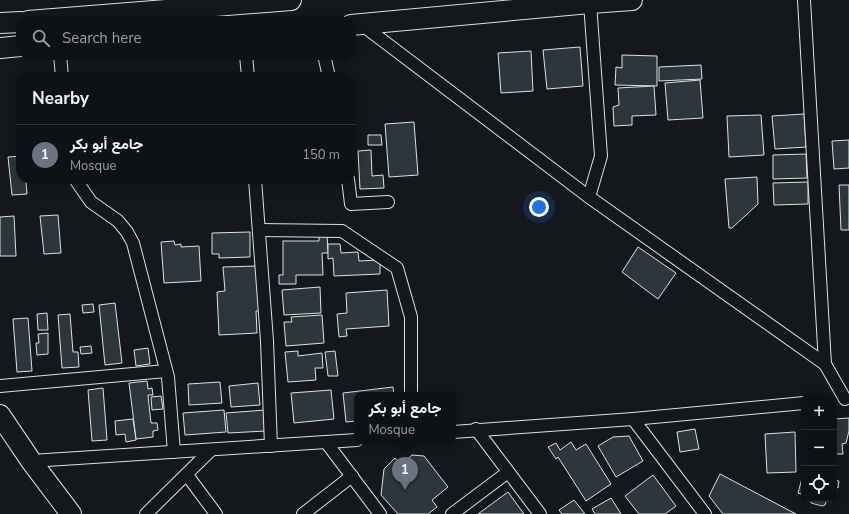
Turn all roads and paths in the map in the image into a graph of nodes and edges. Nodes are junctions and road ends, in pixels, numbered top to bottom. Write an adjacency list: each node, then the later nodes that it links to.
1 (291, 0): 5 (main road)
2 (632, 0): 4 (main road)
3 (804, 0): 24 (street)
4 (590, 2): 9 (main road); 21 (street)
5 (156, 5): 6 (main road)
6 (68, 16)
7 (16, 22): 8 (main road)
8 (0, 23)
9 (356, 25): 21 (street)
10 (16, 46): 11 (main road)
11 (0, 48)
12 (60, 60): 15 (street)
13 (246, 60): 16 (street)
14 (325, 60): 17 (street)
15 (62, 72)
16 (248, 72)
17 (328, 72)
18 (78, 184): 25 (street)
19 (255, 184): 23 (street)
20 (349, 184): 22 (street)
21 (590, 197): 24 (street)
22 (388, 202)
23 (259, 230): 27 (street); 36 (street)
24 (825, 364): 28 (street)
25 (166, 371): 26 (street); 38 (street)
26 (0, 386)
27 (411, 392)
28 (844, 397)
29 (801, 403): 31 (street)
30 (0, 415): 39 (main road)
31 (633, 419): 32 (street); 50 (street)
32 (476, 430): 33 (street); 40 (street)
33 (456, 432)
34 (354, 440): 35 (street)
35 (326, 442): 36 (street); 42 (street)
36 (271, 446): 37 (street)
37 (211, 450): 38 (street); 41 (street)
38 (174, 452): 39 (street)
39 (31, 461): 43 (main road)
40 (508, 472): 48 (street); 49 (street)
41 (187, 475): 44 (street); 45 (street)
42 (352, 476): 46 (street); 47 (street)
43 (72, 514)
44 (146, 514)
45 (216, 514)
46 (303, 514)
47 (380, 514)
48 (452, 514)
49 (540, 514)
50 (706, 514)

